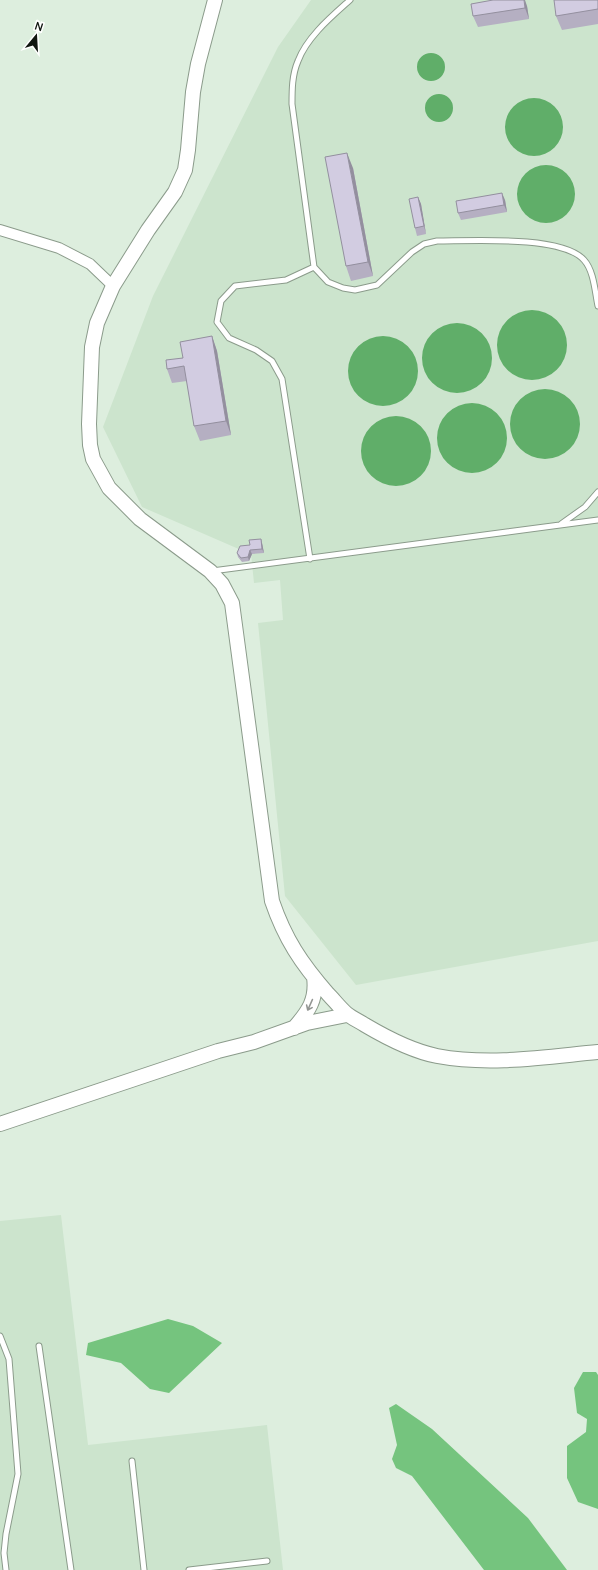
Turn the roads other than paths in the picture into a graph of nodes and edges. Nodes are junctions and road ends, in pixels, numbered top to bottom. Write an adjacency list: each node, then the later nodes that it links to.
1 (215, 0): 5 (street)
2 (350, 0): 4 (lane)
3 (0, 230): 5 (street)
4 (314, 267): 6 (lane); 10 (lane)
5 (113, 286): 11 (street)
6 (598, 306)
7 (598, 492): 9 (lane)
8 (598, 520): 9 (lane)
9 (560, 525): 10 (lane)
10 (310, 559): 11 (lane)
11 (210, 571): 12 (street)
12 (314, 977): 13 (street); 14 (street, one-way to 14)
13 (347, 1015): 14 (street); 15 (street)
14 (294, 1028): 16 (street)
15 (598, 1052)
16 (0, 1124)
17 (0, 1336): 20 (lane)
18 (39, 1346): 23 (lane)
19 (132, 1461): 24 (lane)
20 (2, 1552): 22 (lane)
21 (267, 1561): 25 (lane)
22 (6, 1570)
23 (71, 1570)
24 (144, 1570)
25 (189, 1570)

